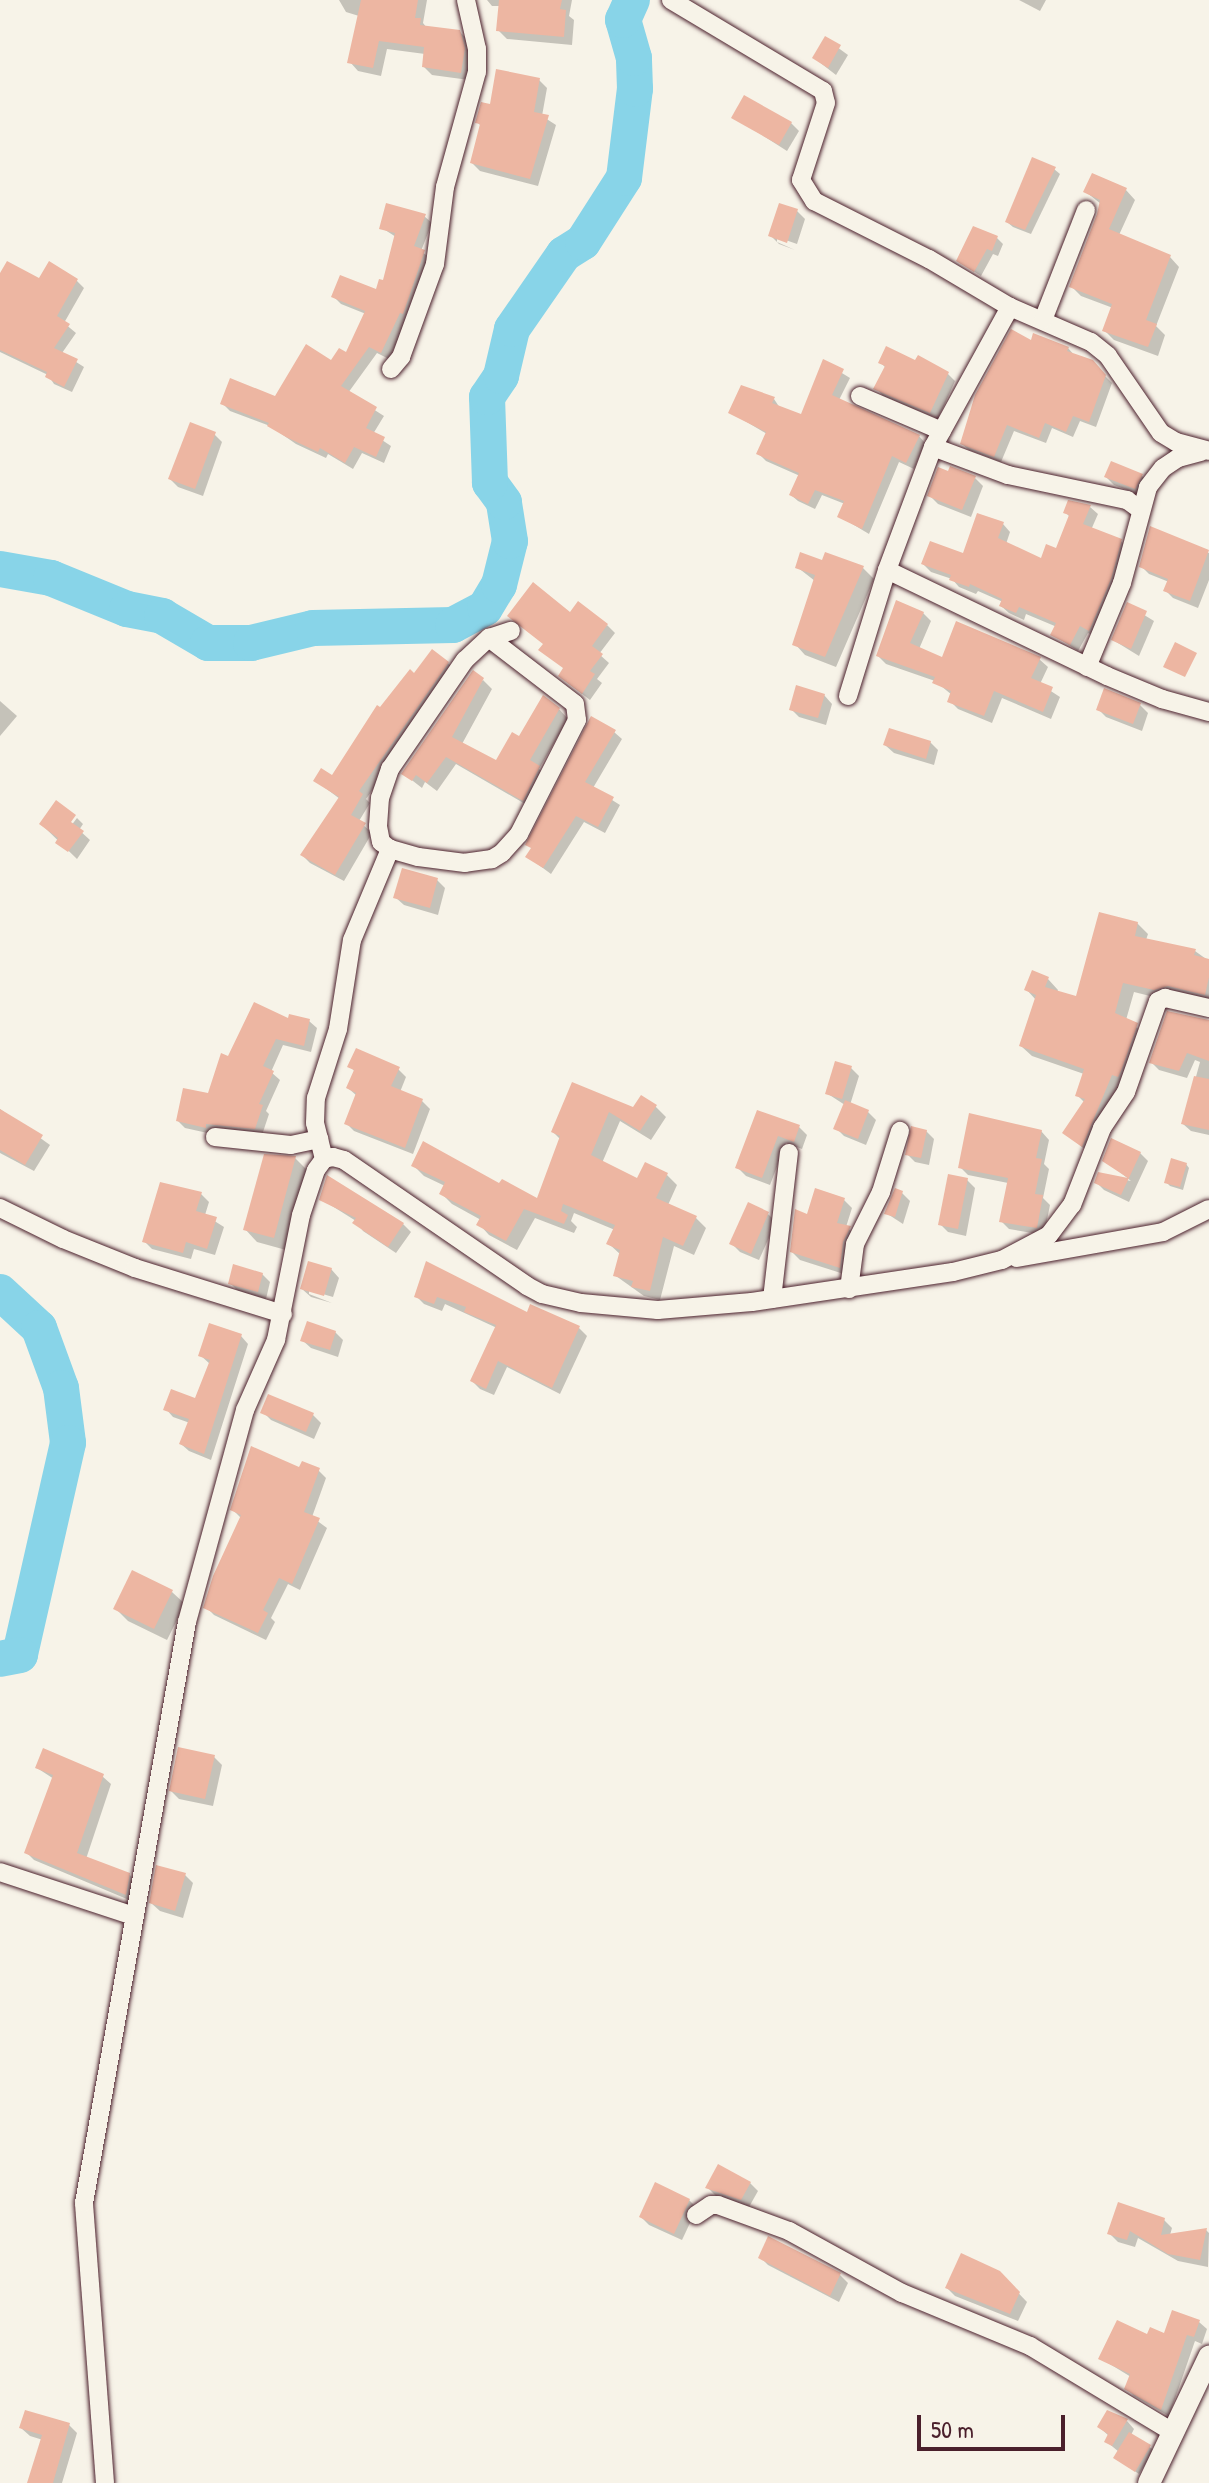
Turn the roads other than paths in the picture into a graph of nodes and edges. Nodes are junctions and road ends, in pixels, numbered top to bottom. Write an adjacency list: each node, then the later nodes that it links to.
1 (466, 0): 6 (street)
2 (671, 0): 4 (street)
3 (1086, 210): 5 (street)
4 (1010, 307): 5 (street); 8 (street)
5 (1043, 320): 9 (street)
6 (391, 369)
7 (860, 396): 8 (street)
8 (938, 439): 10 (street); 11 (street)
9 (1206, 452): 10 (street)
10 (1141, 510): 14 (street)
11 (887, 570): 14 (street); 15 (street)
12 (511, 631): 13 (street)
13 (489, 638): 17 (street); 17 (street)
14 (1087, 667): 16 (street)
15 (848, 696)
16 (1209, 712)
17 (390, 849): 21 (street)
18 (1209, 1008): 26 (street)
19 (900, 1131): 27 (street)
20 (215, 1137): 21 (street)
21 (319, 1139): 23 (street)
22 (789, 1153): 28 (street)
23 (324, 1159): 28 (street); 29 (street)
24 (0, 1208): 29 (street)
25 (1209, 1209): 26 (street)
26 (1002, 1260): 27 (street)
27 (849, 1289): 28 (street)
28 (772, 1299)
29 (283, 1314): 31 (street)
30 (0, 1872): 31 (street)
31 (134, 1916): 35 (street)
32 (696, 2215): 34 (street)
33 (1209, 2357): 34 (street)
34 (1174, 2433): 36 (street)
35 (105, 2483)
36 (1149, 2483)

